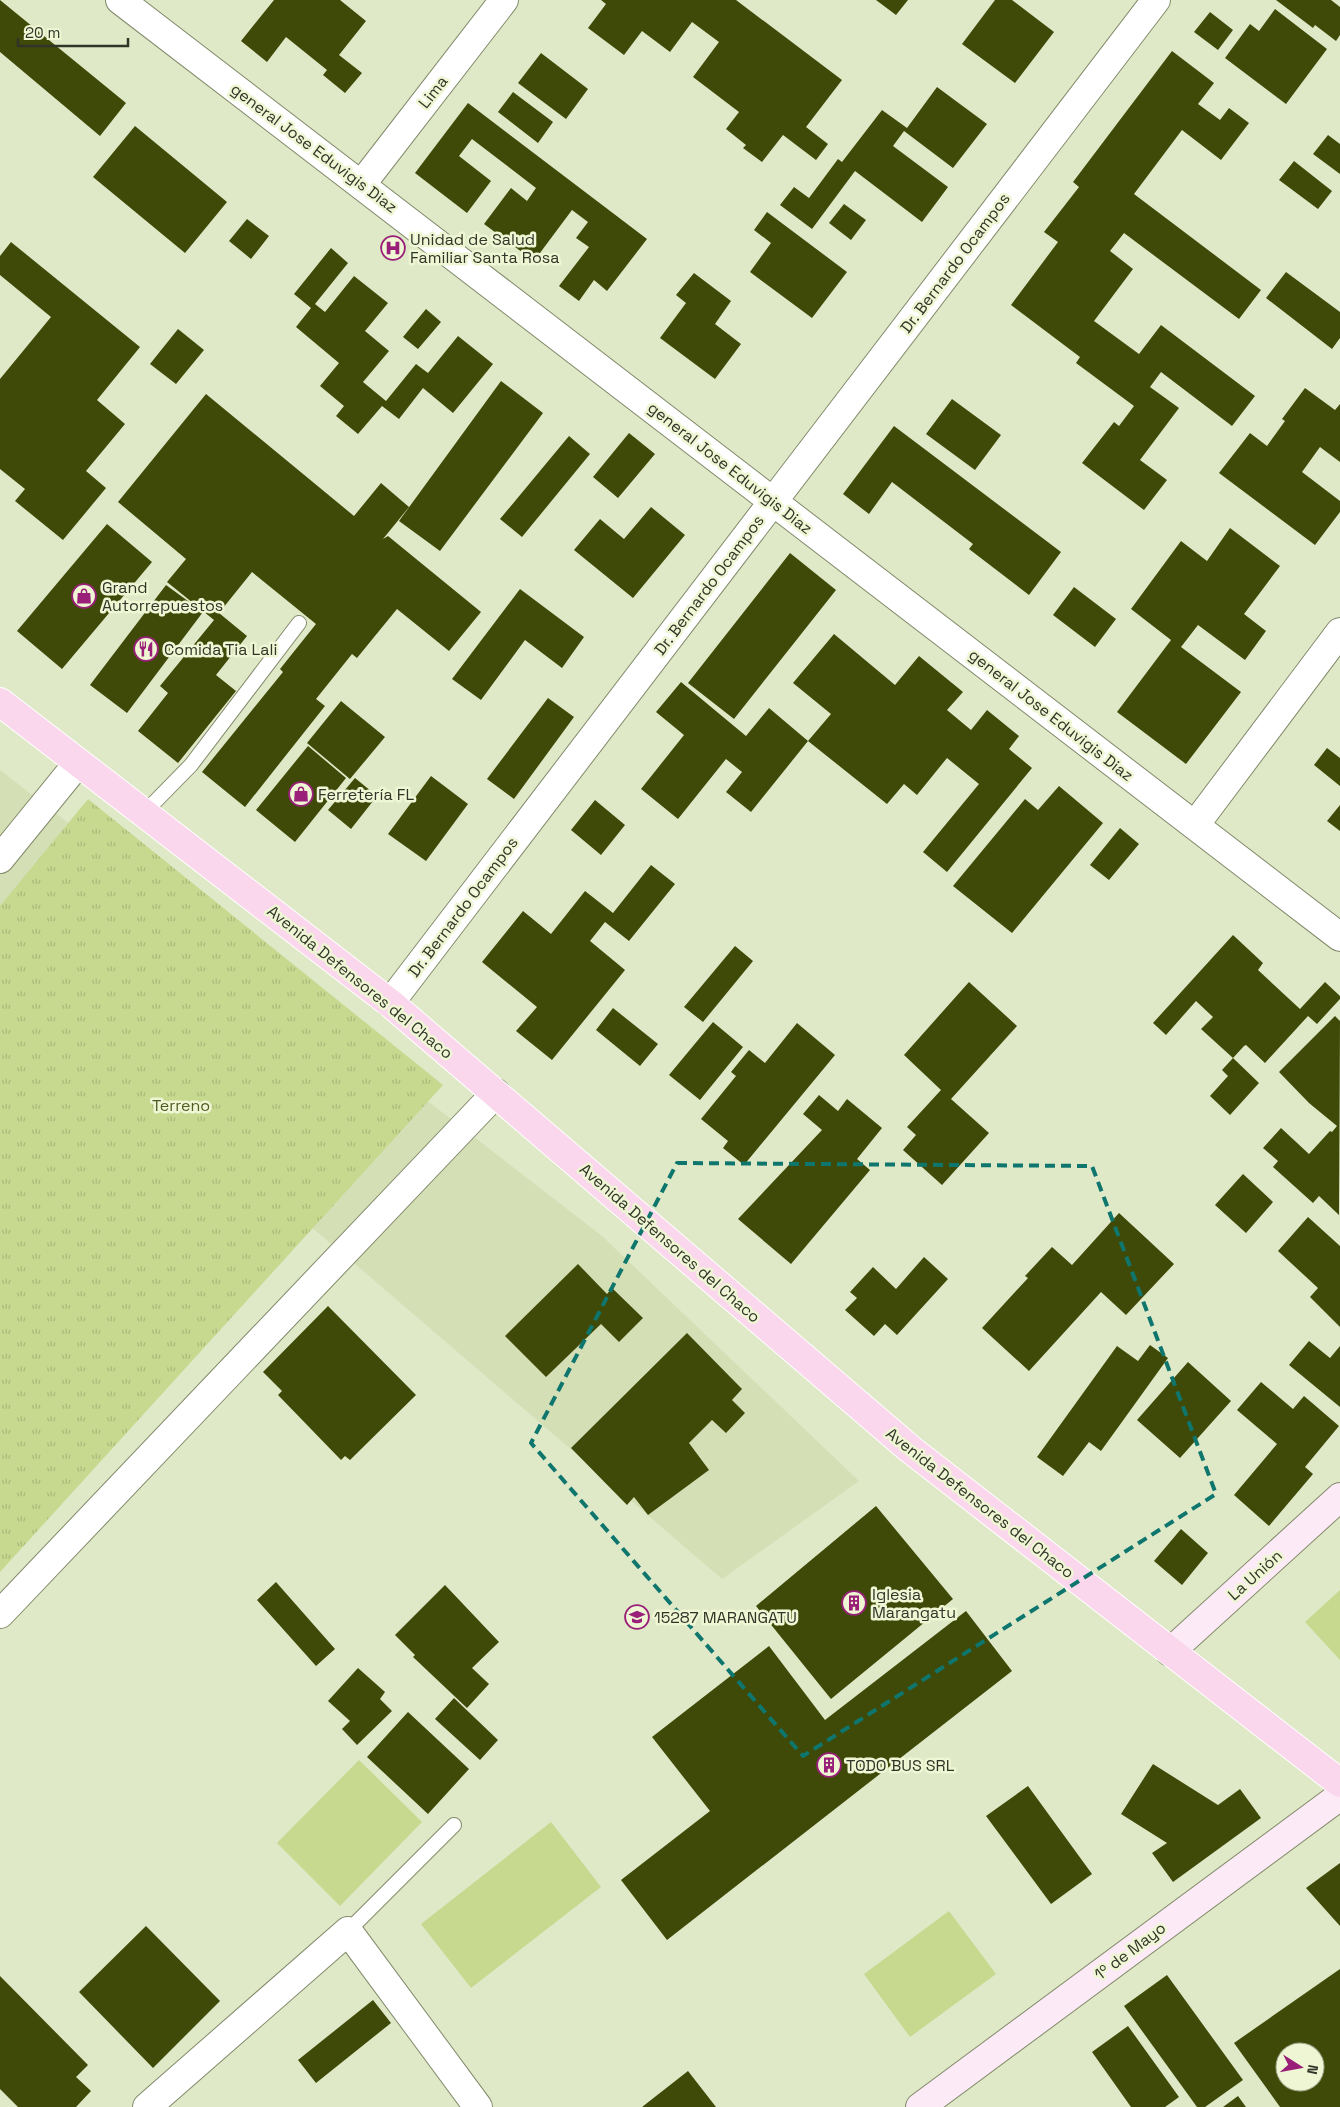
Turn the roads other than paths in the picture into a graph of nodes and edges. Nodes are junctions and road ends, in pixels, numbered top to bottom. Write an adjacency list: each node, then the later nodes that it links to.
1 (120, 0): 4 (street, general Jose Eduvigis Diaz)
2 (504, 0): 4 (street, Lima)
3 (1156, 0): 5 (street, Dr. Bernardo Ocampos)
4 (362, 185): 5 (street, general Jose Eduvigis Diaz)
5 (773, 501): 11 (street, general Jose Eduvigis Diaz); 14 (street, Dr. Bernardo Ocampos)
6 (299, 623): 10 (lane)
7 (1340, 632): 11 (street)
8 (0, 702): 9 (main road, Avenida Defensores del Chaco)
9 (78, 763): 10 (main road, Avenida Defensores del Chaco); 12 (street)
10 (144, 813): 14 (main road, Avenida Defensores del Chaco)
11 (1195, 825): 13 (street, general Jose Eduvigis Diaz)
12 (0, 859)
13 (1340, 936)
14 (390, 1003): 15 (main road, Avenida Defensores del Chaco)
15 (496, 1093): 17 (street); 18 (main road, Avenida Defensores del Chaco)
16 (1340, 1497): 18 (street, La Unión)
17 (0, 1614)
18 (1170, 1652): 19 (main road, Avenida Defensores del Chaco)
19 (1340, 1783)
20 (1340, 1796): 25 (street, 1º de Mayo)
21 (454, 1825): 22 (lane)
22 (348, 1931): 23 (street); 24 (street)
23 (147, 2107)
24 (478, 2107)
25 (920, 2107)

